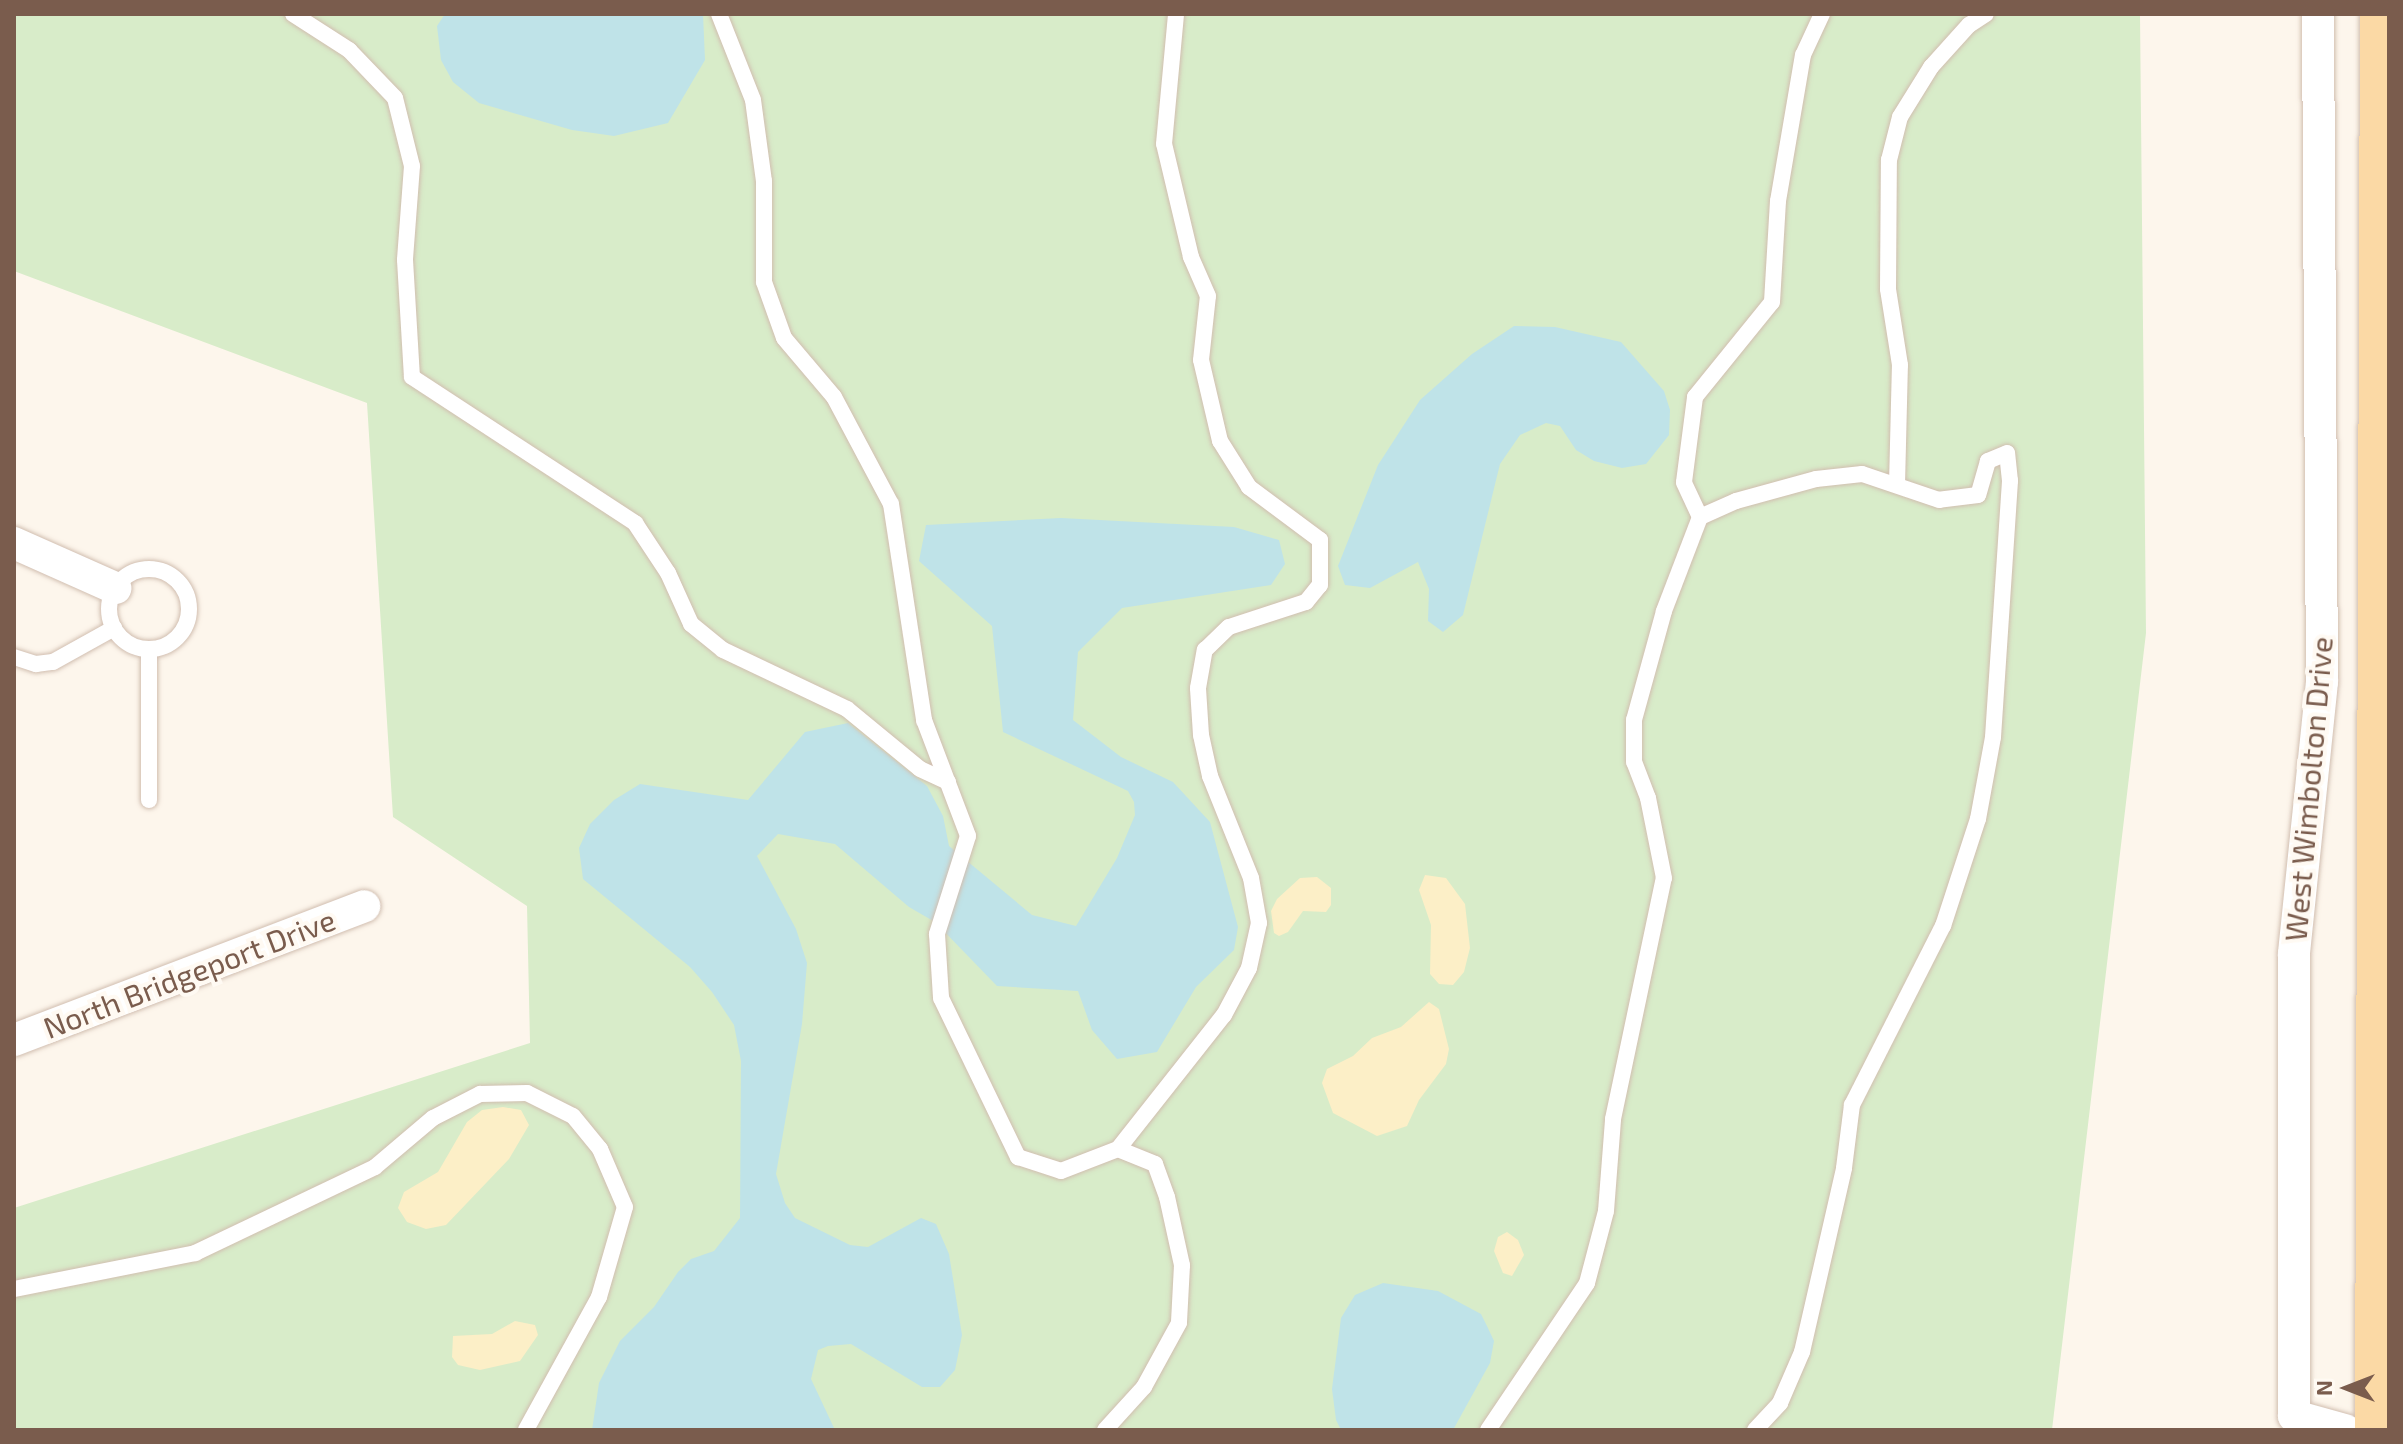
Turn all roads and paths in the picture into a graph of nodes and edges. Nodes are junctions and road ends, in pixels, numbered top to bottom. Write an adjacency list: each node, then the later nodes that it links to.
1 (293, 14): 16 (lane)
2 (719, 14): 16 (lane)
3 (1176, 14): 20 (lane)
4 (1822, 14): 10 (lane)
5 (1986, 14): 9 (lane)
6 (2318, 14): 26 (street, West Wimbolton Drive)
7 (2382, 14): 8 (main road)
8 (2384, 478): 27 (main road)
9 (1897, 485): 10 (lane); 25 (lane)
10 (1700, 517): 24 (lane)
11 (14, 543): 12 (street)
12 (115, 588): 13 (lane); 14 (lane)
13 (114, 628): 14 (lane); 15 (lane)
14 (149, 649): 17 (lane)
15 (14, 657)
16 (948, 782): 20 (lane)
17 (149, 800)
18 (364, 906): 19 (street, North Bridgeport Drive)
19 (14, 1040)
20 (1118, 1149): 23 (lane)
21 (14, 1289): 22 (lane)
22 (526, 1430)
23 (1105, 1430)
24 (1488, 1430)
25 (1755, 1430)
26 (2345, 1430)
27 (2377, 1430)

